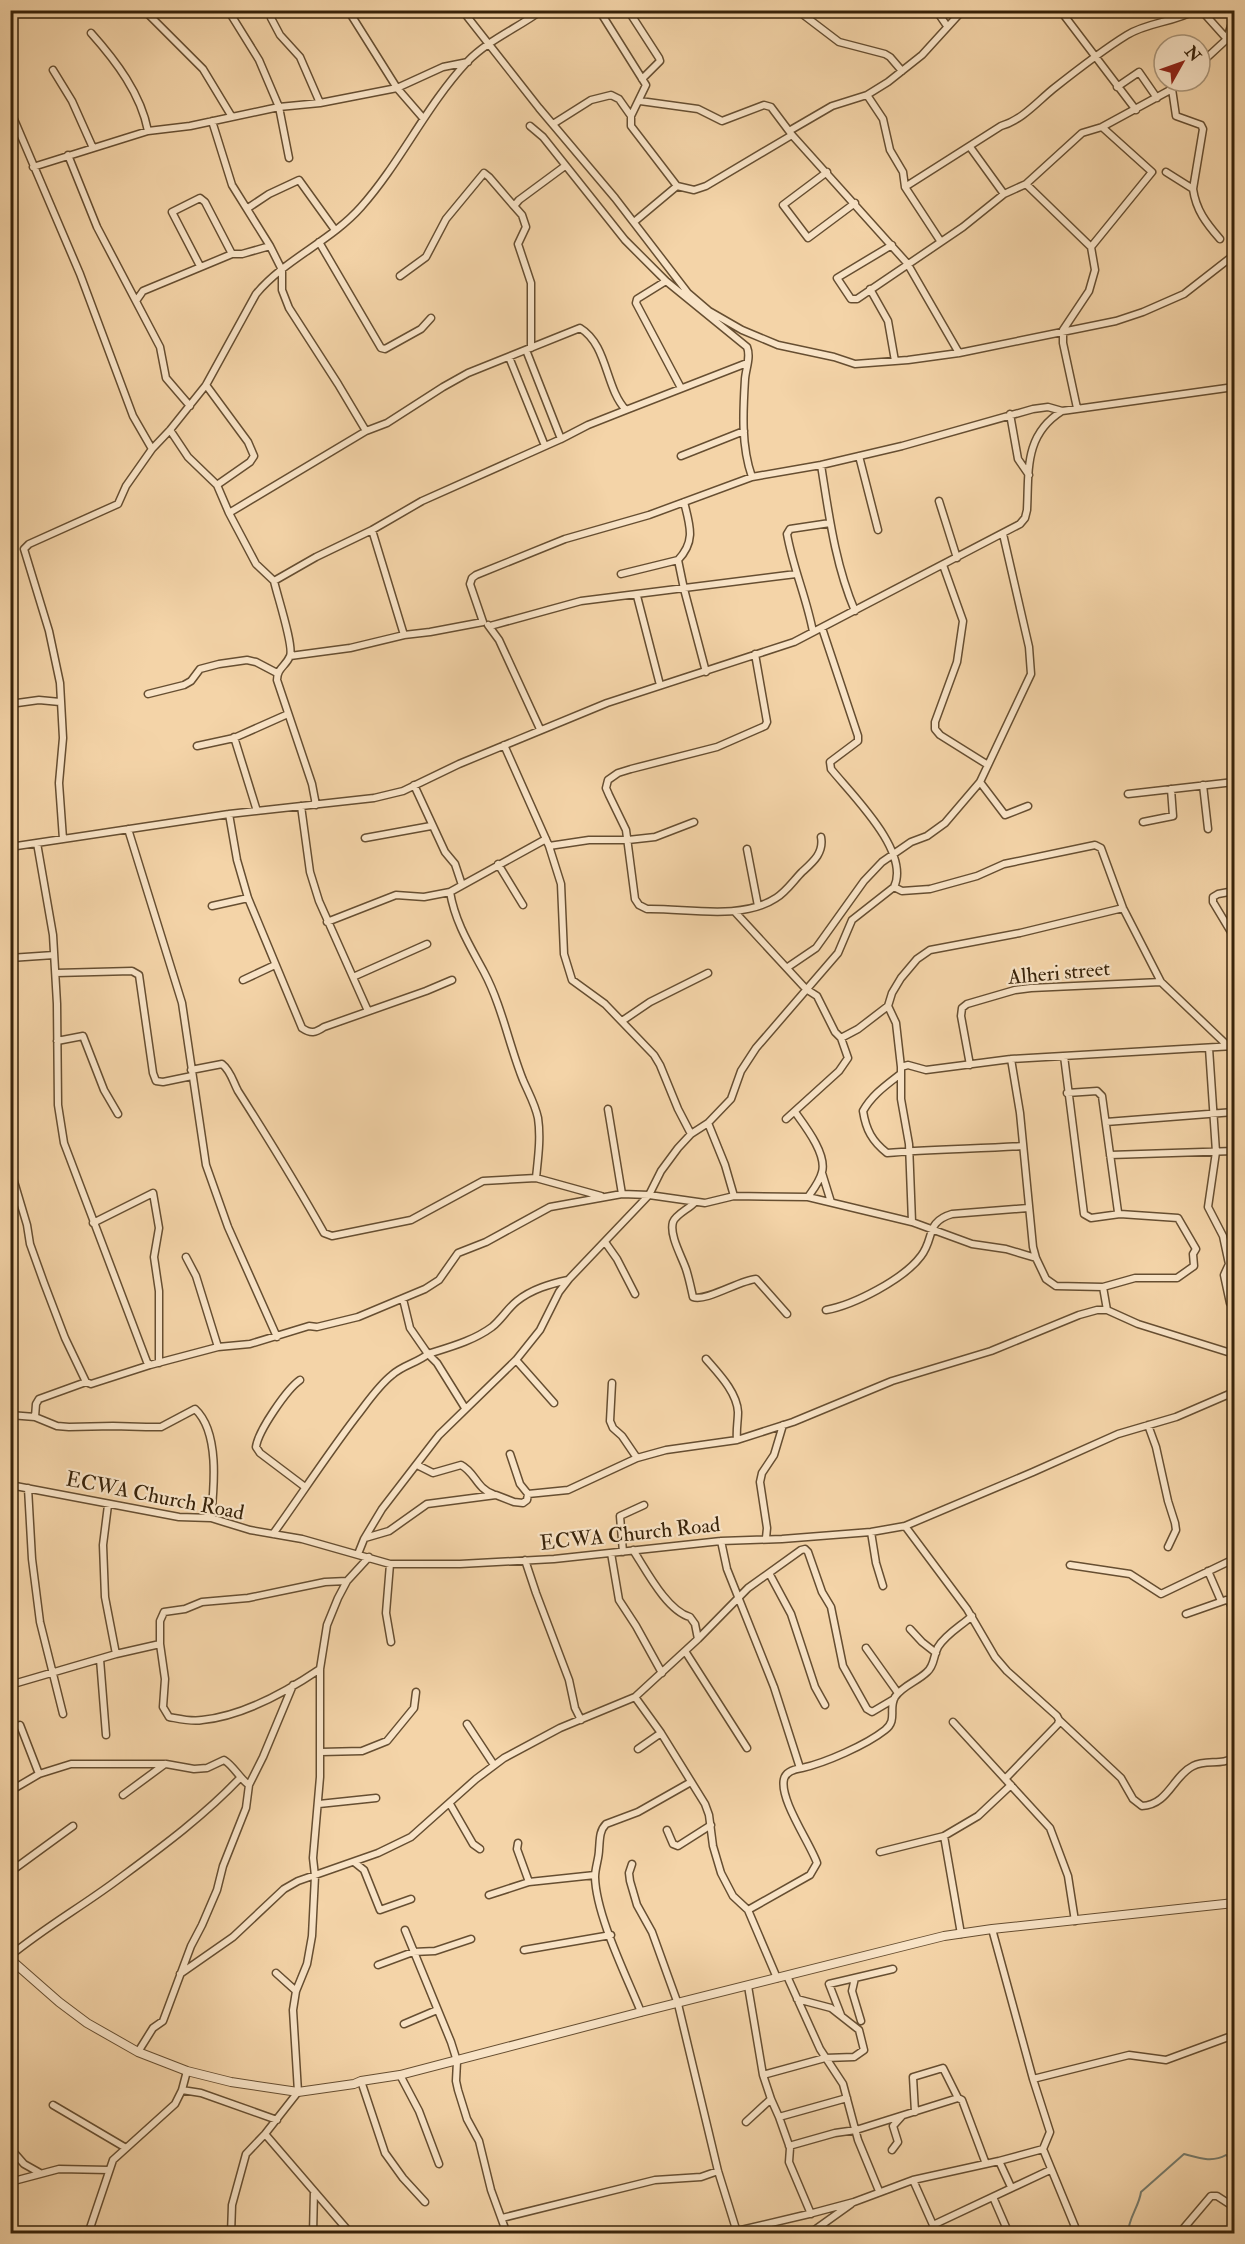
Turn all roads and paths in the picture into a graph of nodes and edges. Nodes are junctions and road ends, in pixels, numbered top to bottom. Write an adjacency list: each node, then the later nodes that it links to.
1 (144, 10): 39 (street)
2 (228, 10): 35 (street)
3 (348, 10): 28 (street)
4 (462, 10): 19 (street)
5 (542, 10): 19 (street)
6 (599, 10): 26 (street)
7 (628, 10): 26 (street)
8 (797, 10): 25 (street)
9 (936, 10): 16 (street)
10 (963, 10): 16 (street)
11 (1060, 10): 22 (street)
12 (1196, 10): 22 (street)
13 (1201, 10): 18 (street)
14 (1234, 16): 18 (street)
15 (271, 18): 34 (street)
16 (947, 26): 25 (street)
17 (91, 33): 45 (street)
18 (1227, 39): 20 (street); 21 (street)
19 (489, 44): 23 (street); 42 (street)
20 (1234, 44)
21 (1212, 53)
22 (1095, 56): 27 (street); 47 (street)
23 (468, 62): 28 (street); 40 (street)
24 (53, 70): 48 (street)
25 (903, 71): 31 (street)
26 (642, 79): 33 (street)
27 (1117, 87): 32 (street); 37 (street)
28 (398, 88): 34 (street); 40 (street)
29 (1165, 93): 32 (street)
30 (1173, 93): 58 (street)
31 (867, 95): 46 (street); 57 (street)
32 (1157, 98): 37 (street)
33 (640, 101): 38 (street); 46 (street)
34 (320, 103): 35 (street)
35 (279, 107): 39 (street); 50 (street)
36 (10, 110): 52 (street)
37 (1136, 110): 44 (street)
38 (631, 116): 42 (street); 56 (street)
39 (232, 117): 41 (street)
40 (423, 118): 64 (street)
41 (212, 121): 45 (street); 62 (street)
42 (553, 124): 63 (street)
43 (530, 126): 51 (street)
44 (1102, 127): 55 (street); 70 (street)
45 (148, 131): 48 (street)
46 (790, 133): 53 (street); 56 (street)
47 (970, 147): 57 (street); 59 (street)
48 (93, 148): 49 (street)
49 (68, 155): 52 (street); 79 (street)
50 (289, 158)
51 (565, 166): 61 (street); 77 (street)
52 (33, 167): 100 (street)
53 (827, 172): 60 (street); 60 (street)
54 (1166, 172): 58 (street)
55 (1026, 184): 59 (street); 70 (street)
56 (677, 186): 63 (street)
57 (905, 187): 67 (street)
58 (1193, 189): 65 (street)
59 (1004, 194): 67 (street)
60 (855, 203): 68 (street)
61 (514, 206): 76 (street); 82 (street)
62 (248, 208): 64 (street); 69 (street)
63 (634, 222): 85 (street)
64 (335, 230): 66 (street)
65 (1220, 239)
66 (319, 242): 75 (street); 80 (street)
67 (941, 242): 73 (street)
68 (892, 245): 73 (street); 78 (street)
69 (270, 246): 71 (street); 75 (street)
70 (1091, 247): 81 (street)
71 (232, 254): 74 (street); 74 (street)
72 (1234, 255): 81 (street)
73 (907, 263): 78 (street); 83 (street)
74 (200, 266): 79 (street)
75 (282, 270): 87 (street); 97 (street)
76 (400, 276)
77 (666, 281): 86 (street); 89 (street)
78 (870, 290): 85 (street)
79 (136, 301): 90 (street)
80 (431, 318)
81 (1063, 330): 83 (street); 91 (street)
82 (529, 349): 84 (street); 92 (street); 98 (street)
83 (959, 352): 85 (street)
84 (508, 357): 97 (street); 99 (street)
85 (895, 361)
86 (747, 363): 89 (street); 96 (street)
87 (206, 385): 90 (street); 106 (street)
88 (1234, 387): 91 (street)
89 (681, 388): 92 (street)
90 (190, 406): 95 (street)
91 (1077, 408): 93 (street)
92 (626, 410): 98 (street)
93 (1062, 411): 94 (street); 104 (street)
94 (1010, 414): 102 (street); 104 (street)
95 (170, 430): 100 (street); 106 (street)
96 (744, 430): 101 (street); 105 (street)
97 (366, 431): 109 (street)
98 (561, 439): 99 (street)
99 (545, 446): 111 (street)
100 (152, 449): 134 (street)
101 (681, 456)
102 (859, 456): 103 (street); 112 (street)
103 (821, 465): 105 (street); 110 (street)
104 (1029, 475): 113 (street)
105 (752, 477): 108 (street)
106 (217, 485): 109 (street)
107 (939, 501): 114 (street)
108 (684, 502): 115 (street); 123 (street)
109 (229, 513): 119 (street)
110 (830, 523): 118 (street); 122 (street)
111 (372, 530): 119 (street); 127 (street)
112 (878, 530)
113 (1003, 534): 114 (street); 141 (street)
114 (957, 558): 116 (street)
115 (678, 560): 117 (street); 120 (street)
116 (943, 565): 122 (street); 141 (street)
117 (621, 574)
118 (795, 574): 120 (street); 126 (street)
119 (274, 581): 129 (street)
120 (684, 589): 121 (street); 130 (street)
121 (637, 596): 124 (street); 132 (street)
122 (855, 611): 125 (street)
123 (483, 622): 124 (street); 127 (street)
124 (490, 626): 137 (street)
125 (822, 628): 126 (street); 167 (street)
126 (813, 632): 128 (street)
127 (404, 634): 129 (street)
128 (755, 654): 130 (street); 162 (street)
129 (290, 656): 131 (street)
130 (706, 672): 132 (street)
131 (277, 673): 133 (street); 136 (street)
132 (660, 685): 137 (street)
133 (148, 694)
134 (60, 702): 135 (street); 160 (street)
135 (10, 704)
136 (288, 714): 138 (street); 148 (street)
137 (540, 729): 139 (street)
138 (234, 737): 140 (street); 151 (street)
139 (504, 745): 144 (street); 161 (street)
140 (197, 746)
141 (988, 765): 142 (street)
142 (980, 782): 150 (street); 167 (street)
143 (1234, 782): 145 (street)
144 (414, 785): 148 (street); 155 (street)
145 (1203, 785): 146 (street); 157 (street)
146 (1171, 789): 147 (street); 154 (street)
147 (1128, 794)
148 (316, 805): 149 (street)
149 (301, 806): 151 (street); 179 (street)
150 (1028, 806)
151 (257, 811): 152 (street)
152 (229, 814): 156 (street); 173 (street)
153 (694, 822): 162 (street)
154 (1143, 822)
155 (431, 826): 159 (street); 169 (street)
156 (128, 829): 160 (street); 204 (street)
157 (1208, 830)
158 (821, 837): 176 (street)
159 (365, 838)
160 (63, 839): 163 (street)
161 (546, 839): 164 (street); 168 (street)
162 (628, 840): 164 (street); 178 (street)
163 (37, 843): 165 (street); 182 (street)
164 (549, 846): 195 (street)
165 (10, 847)
166 (747, 849): 176 (street)
167 (894, 854): 170 (street); 185 (street)
168 (498, 864): 169 (street); 174 (street)
169 (462, 885): 172 (street)
170 (894, 887): 177 (street); 192 (street)
171 (1234, 891): 180 (street)
172 (450, 892): 179 (street); 223 (street)
173 (248, 898): 175 (street); 184 (street)
174 (524, 905)
175 (212, 906)
176 (758, 906): 178 (street)
177 (1123, 908): 191 (street); 193 (street)
178 (735, 912): 185 (street)
179 (327, 922): 188 (street)
180 (1234, 937)
181 (427, 944): 188 (street)
182 (54, 955): 183 (street); 186 (street)
183 (10, 958)
184 (274, 965): 189 (street); 194 (street)
185 (788, 967): 192 (street)
186 (56, 973): 197 (street); 204 (street)
187 (708, 973): 195 (street)
188 (353, 977): 194 (street)
189 (243, 980)
190 (452, 980): 194 (street)
191 (1161, 982): 198 (street); 202 (street, Alheri street)
192 (806, 989): 196 (street); 214 (street)
193 (888, 1006): 196 (street); 203 (street)
194 (368, 1011)
195 (622, 1021): 215 (street)
196 (841, 1038): 208 (street)
197 (57, 1041): 210 (street); 234 (street)
198 (1232, 1046): 199 (street)
199 (1209, 1048): 200 (street); 211 (street)
200 (1064, 1056): 201 (street); 206 (street)
201 (1011, 1059): 202 (street); 216 (street)
202 (970, 1065): 203 (street)
203 (901, 1067): 205 (street)
204 (191, 1073): 223 (street); 247 (street)
205 (899, 1075): 217 (street); 217 (street)
206 (1067, 1093): 213 (street); 232 (street)
207 (608, 1109): 224 (street)
208 (795, 1112): 212 (street); 222 (street)
209 (1234, 1112): 211 (street)
210 (118, 1114)
211 (1214, 1114): 213 (street); 219 (street)
212 (786, 1119)
213 (1106, 1122): 220 (street)
214 (708, 1123): 215 (street); 226 (street)
215 (691, 1134): 225 (street)
216 (1023, 1146): 217 (street); 231 (street)
217 (909, 1151): 233 (street)
218 (1234, 1151): 219 (street)
219 (1216, 1152): 220 (street); 243 (street)
220 (1110, 1155): 232 (street)
221 (10, 1168): 256 (street)
222 (822, 1173): 228 (street); 230 (street)
223 (536, 1178): 227 (street)
224 (622, 1194): 225 (street); 227 (street)
225 (650, 1195): 229 (street); 236 (street)
226 (734, 1196): 228 (street); 229 (street)
227 (603, 1197): 242 (street)
228 (808, 1197): 230 (street)
229 (695, 1202): 246 (street)
230 (831, 1202): 233 (street)
231 (1029, 1208): 235 (street); 238 (street)
232 (1120, 1214): 240 (street)
233 (912, 1222): 235 (street)
234 (93, 1223): 253 (street); 254 (street)
235 (932, 1230): 238 (street); 244 (street)
236 (605, 1242): 239 (street); 241 (street)
237 (186, 1257): 248 (street)
238 (1036, 1258): 240 (street)
239 (569, 1279): 249 (street); 252 (street)
240 (1103, 1287): 245 (street)
241 (635, 1294)
242 (403, 1299): 247 (street); 249 (street)
243 (1234, 1309)
244 (826, 1310)
245 (1107, 1310): 250 (street); 263 (street)
246 (787, 1314)
247 (277, 1336): 248 (street)
248 (218, 1347): 253 (street)
249 (428, 1354): 260 (street); 270 (street)
250 (1234, 1354)
251 (706, 1359): 265 (street)
252 (516, 1360): 259 (street); 260 (street)
253 (159, 1363): 254 (street)
254 (150, 1365): 256 (street)
255 (300, 1380): 270 (street)
256 (86, 1382): 262 (street)
257 (612, 1383): 267 (street)
258 (1234, 1392): 264 (street, ECWA Church Road)
259 (554, 1403)
260 (465, 1408): 268 (street)
261 (10, 1416): 262 (street)
262 (35, 1417): 276 (street)
263 (783, 1425): 265 (street); 281 (street)
264 (1148, 1425): 277 (street, ECWA Church Road); 284 (street)
265 (737, 1440): 267 (street)
266 (510, 1454): 272 (street)
267 (637, 1458): 272 (street)
268 (417, 1466): 273 (street); 282 (street)
269 (10, 1485): 271 (street, ECWA Church Road)
270 (305, 1487): 279 (street)
271 (28, 1488): 274 (street, ECWA Church Road); 314 (street)
272 (528, 1494): 273 (street)
273 (496, 1495): 282 (street)
274 (108, 1504): 276 (street, ECWA Church Road); 311 (street)
275 (644, 1505): 287 (street)
276 (211, 1518): 279 (street, ECWA Church Road)
277 (905, 1526): 278 (street, ECWA Church Road); 303 (street)
278 (871, 1532): 280 (street, ECWA Church Road); 298 (street)
279 (273, 1534): 289 (street, ECWA Church Road)
280 (812, 1535): 281 (street, ECWA Church Road); 285 (street)
281 (766, 1538): 283 (street, ECWA Church Road)
282 (364, 1539): 289 (street)
283 (721, 1541): 286 (street, ECWA Church Road); 299 (street)
284 (1168, 1547)
285 (805, 1549): 296 (street); 319 (street)
286 (633, 1550): 287 (street, ECWA Church Road); 305 (street)
287 (623, 1552): 288 (street, ECWA Church Road)
288 (611, 1553): 292 (street, ECWA Church Road); 315 (street)
289 (358, 1554): 290 (street, ECWA Church Road)
290 (369, 1557): 293 (street, ECWA Church Road); 297 (street)
291 (1234, 1559): 295 (street)
292 (525, 1560): 293 (street, ECWA Church Road); 323 (street)
293 (390, 1564): 306 (street)
294 (1070, 1565): 295 (street)
295 (1208, 1571): 300 (street)
296 (769, 1573): 299 (street); 321 (street)
297 (347, 1581): 307 (street); 313 (street)
298 (883, 1586)
299 (738, 1599): 305 (street); 336 (street)
300 (1221, 1601): 301 (street); 302 (street)
301 (1234, 1612)
302 (1186, 1614)
303 (972, 1617): 310 (street); 324 (street)
304 (910, 1629): 310 (street)
305 (698, 1639): 309 (street)
306 (391, 1642)
307 (160, 1644): 311 (street); 317 (street)
308 (866, 1648): 319 (street)
309 (685, 1651): 315 (street); 330 (street)
310 (936, 1653): 319 (street)
311 (116, 1654): 312 (street)
312 (100, 1659): 314 (street); 329 (street)
313 (320, 1669): 317 (street); 332 (street)
314 (53, 1672): 316 (street); 322 (street)
315 (662, 1673): 320 (street)
316 (10, 1685)
317 (293, 1685): 341 (street)
318 (416, 1692): 332 (street)
319 (896, 1696): 336 (street)
320 (635, 1697): 323 (street); 328 (street)
321 (825, 1705)
322 (63, 1714)
323 (581, 1720): 335 (street)
324 (1059, 1720): 333 (street); 339 (street)
325 (953, 1722): 339 (street)
326 (467, 1724): 335 (street)
327 (20, 1725): 337 (street)
328 (661, 1733): 331 (street); 340 (street)
329 (106, 1735)
330 (747, 1748)
331 (638, 1749)
332 (321, 1752): 346 (street)
333 (1234, 1757)
334 (166, 1764): 337 (street); 338 (street); 344 (street)
335 (494, 1765): 347 (street)
336 (800, 1768): 364 (street)
337 (39, 1774): 343 (street)
338 (240, 1778): 341 (street); 373 (street)
339 (1005, 1779): 342 (street)
340 (691, 1782): 348 (street); 358 (street)
341 (249, 1785): 377 (street)
342 (1011, 1785): 351 (street); 365 (street)
343 (10, 1791)
344 (123, 1795)
345 (376, 1798): 346 (street)
346 (319, 1804): 359 (street)
347 (450, 1804): 353 (street); 355 (street)
348 (711, 1825): 350 (street); 364 (street)
349 (73, 1826): 357 (street)
350 (667, 1830)
351 (944, 1836): 354 (street); 368 (street)
352 (518, 1843): 360 (street)
353 (480, 1849)
354 (880, 1852)
355 (354, 1862): 359 (street); 362 (street)
356 (632, 1864): 384 (street)
357 (10, 1872)
358 (595, 1875): 360 (street); 369 (street)
359 (315, 1876): 377 (street); 382 (street)
360 (529, 1882): 361 (street)
361 (489, 1895)
362 (411, 1899)
363 (1234, 1904): 365 (street)
364 (748, 1911): 379 (street)
365 (1075, 1921): 366 (street)
366 (992, 1929): 368 (street); 397 (street)
367 (405, 1930): 372 (street)
368 (961, 1934): 378 (street)
369 (611, 1935): 371 (street); 386 (street)
370 (471, 1939): 372 (street)
371 (524, 1950)
372 (413, 1952): 374 (street); 385 (street)
373 (10, 1958): 391 (street)
374 (378, 1965)
375 (893, 1969): 380 (street)
376 (276, 1973): 382 (street)
377 (180, 1974): 391 (street)
378 (787, 1976): 379 (street); 383 (street)
379 (777, 1978): 381 (street)
380 (855, 1978): 387 (street); 388 (street)
381 (748, 1986): 384 (street); 395 (street)
382 (296, 1991): 400 (street)
383 (797, 1999): 387 (street); 392 (street)
384 (678, 2004): 386 (street); 422 (street)
385 (437, 2010): 389 (street); 393 (street)
386 (641, 2012): 393 (street)
387 (842, 2016): 392 (street)
388 (861, 2021)
389 (404, 2024)
390 (1234, 2034): 397 (street)
391 (138, 2052): 394 (street)
392 (825, 2058): 395 (street); 401 (street)
393 (457, 2061): 396 (street); 434 (street)
394 (187, 2071): 399 (street); 400 (street)
395 (763, 2074): 403 (street)
396 (400, 2075): 398 (street); 418 (street)
397 (1033, 2079): 415 (street)
398 (361, 2081): 400 (street); 430 (street)
399 (182, 2090): 408 (street); 414 (street)
400 (298, 2092): 408 (street)
401 (847, 2098): 407 (street); 410 (street)
402 (958, 2098): 405 (street); 405 (street); 419 (street)
403 (771, 2099): 407 (street); 409 (street)
404 (53, 2105): 414 (street)
405 (915, 2112): 406 (street)
406 (902, 2116): 410 (street); 416 (street)
407 (779, 2117): 412 (street)
408 (277, 2120): 411 (street)
409 (746, 2122)
410 (856, 2130): 412 (street); 428 (street)
411 (265, 2134): 427 (street); 440 (street)
412 (789, 2146): 433 (street)
413 (10, 2148): 423 (street)
414 (126, 2148): 420 (street)
415 (1043, 2149): 417 (street); 421 (street)
416 (892, 2150)
417 (999, 2161): 419 (street); 426 (street)
418 (439, 2164)
419 (986, 2164): 424 (street)
420 (109, 2170): 423 (street); 439 (street)
421 (1050, 2170): 426 (street); 447 (street)
422 (718, 2171): 434 (street); 435 (street)
423 (40, 2173): 425 (street)
424 (913, 2180): 428 (street); 437 (street)
425 (10, 2182)
426 (1011, 2187): 429 (street)
427 (314, 2190): 441 (street); 442 (street)
428 (879, 2191): 431 (street)
429 (993, 2197): 437 (street); 446 (street)
430 (425, 2202)
431 (854, 2202): 433 (street); 445 (street)
432 (1234, 2207): 448 (street)
433 (811, 2214): 436 (street)
434 (502, 2218): 438 (street)
435 (736, 2229): 436 (street); 444 (street)
436 (747, 2231)
437 (934, 2231)
438 (506, 2232): 443 (street)
439 (88, 2234)
440 (231, 2234)
441 (313, 2234)
442 (351, 2234)
443 (497, 2234)
444 (724, 2234)
445 (809, 2234)
446 (1009, 2234)
447 (1078, 2234)
448 (1183, 2234)

